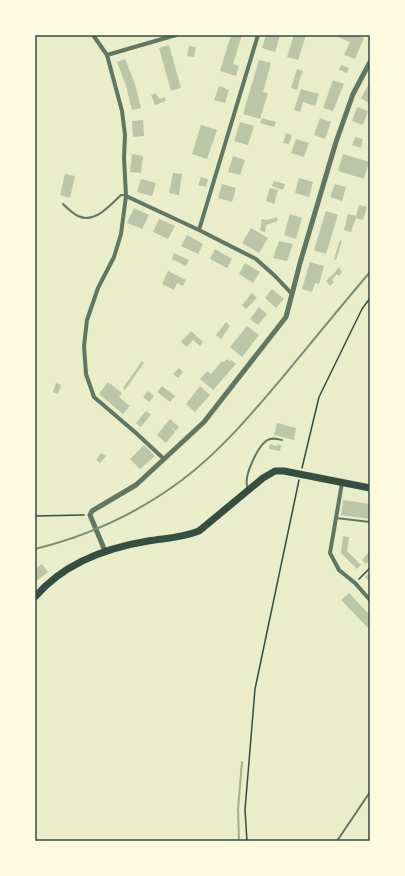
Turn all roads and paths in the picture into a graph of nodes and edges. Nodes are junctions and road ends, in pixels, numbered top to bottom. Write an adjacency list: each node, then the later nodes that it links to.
1 (93, 35): 4 (street)
2 (176, 35): 4 (street)
3 (258, 35): 8 (street)
4 (106, 55): 6 (street)
5 (370, 62): 9 (street)
6 (126, 196): 7 (lane); 8 (street); 12 (street)
7 (63, 204)
8 (199, 230): 9 (street)
9 (292, 294): 12 (street)
10 (370, 298): 13 (path)
11 (282, 440): 17 (lane)
12 (164, 459): 19 (street)
13 (302, 469)
14 (300, 477): 28 (path)
15 (339, 482): 16 (main road); 17 (main road); 20 (street)
16 (370, 488)
17 (249, 490): 22 (main road)
18 (35, 516): 19 (path)
19 (90, 516): 22 (street)
20 (336, 518): 21 (lane); 24 (street)
21 (370, 522)
22 (105, 551): 25 (main road)
23 (370, 568): 24 (path)
24 (355, 583): 26 (street)
25 (35, 597)
26 (370, 600)
27 (370, 792): 29 (lane)
28 (247, 841)
29 (337, 841)

